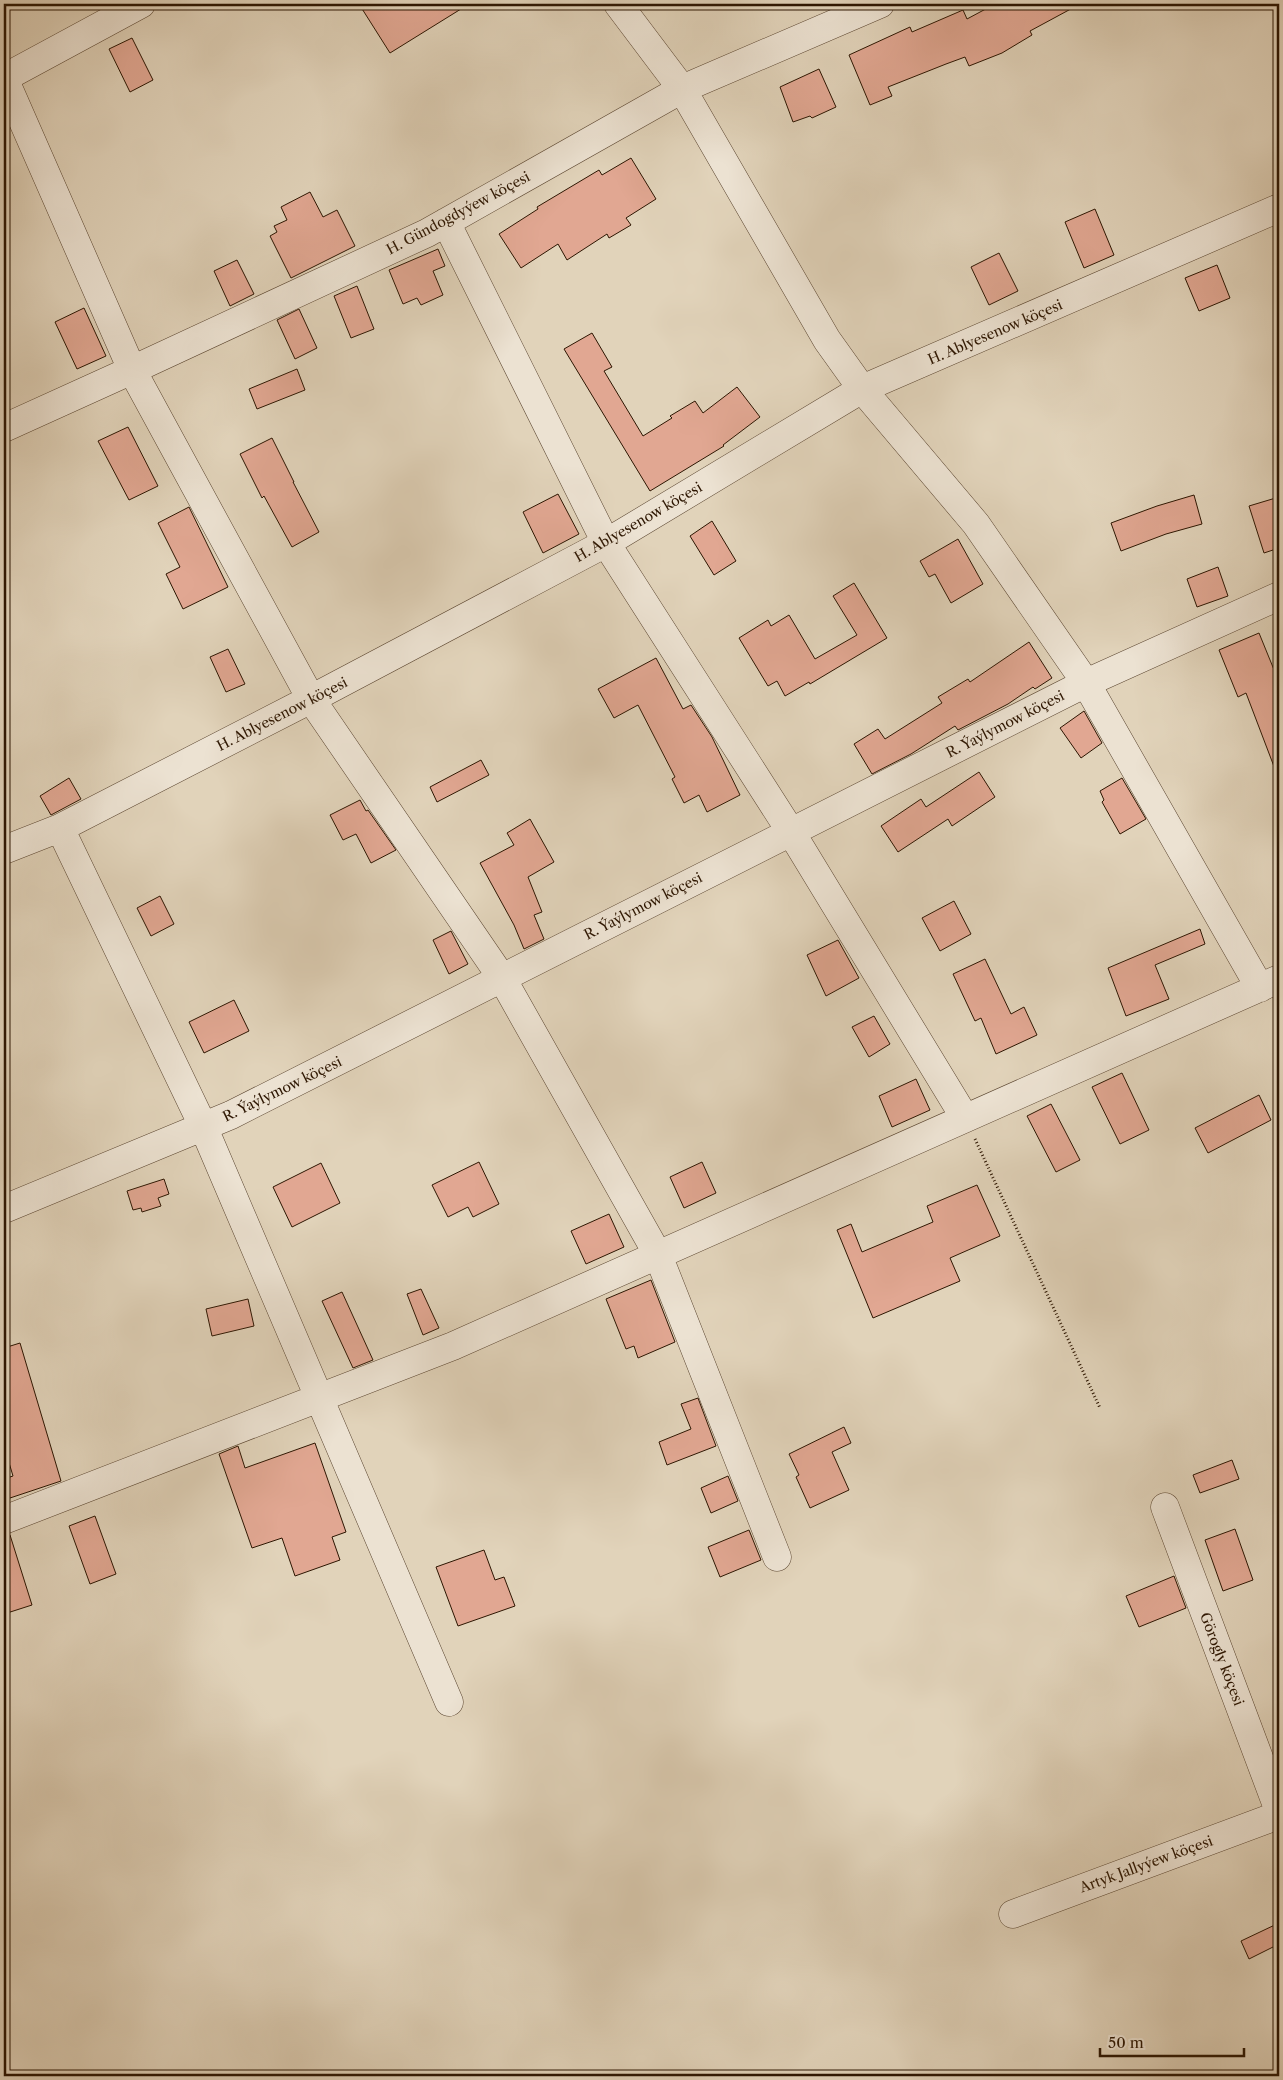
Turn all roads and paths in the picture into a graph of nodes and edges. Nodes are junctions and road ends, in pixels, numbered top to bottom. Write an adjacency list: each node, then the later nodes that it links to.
1 (141, 4): 4 (street)
2 (618, 4): 5 (street)
3 (880, 4): 5 (street, H. Gündogdyýew köçesi)
4 (4, 78): 8 (street)
5 (682, 89): 7 (street, H. Gündogdyýew köçesi); 9 (street)
6 (1279, 208): 9 (street, H. Ablyesenow köçesi)
7 (446, 222): 8 (street, H. Gündogdyýew köçesi); 11 (street)
8 (132, 370): 10 (street, H. Gündogdyýew köçesi); 14 (street)
9 (862, 389): 11 (street, H. Ablyesenow köçesi); 13 (street)
10 (4, 428)
11 (606, 543): 14 (street, H. Ablyesenow köçesi); 16 (street)
12 (1279, 596): 13 (street, R. Ýaýlymow köçesi)
13 (1086, 683): 16 (street, R. Ýaýlymow köçesi); 19 (street)
14 (312, 699): 15 (street, H. Ablyesenow köçesi); 18 (street)
15 (60, 828): 17 (street, H. Ablyesenow köçesi); 21 (street)
16 (791, 832): 18 (street, R. Ýaýlymow köçesi); 20 (street)
17 (6, 844)
18 (502, 978): 21 (street, R. Ýaýlymow köçesi); 23 (street)
19 (1270, 983): 20 (street)
20 (965, 1118): 23 (street); 25 (path)
21 (203, 1126): 22 (street, R. Ýaýlymow köçesi); 24 (street)
22 (4, 1208)
23 (658, 1255): 24 (street); 28 (street)
24 (319, 1398): 27 (street); 29 (street)
25 (1100, 1408)
26 (1165, 1507): 30 (street, Görogly köçesi)
27 (4, 1520)
28 (777, 1557)
29 (449, 1702)
30 (1279, 1813): 31 (street, Artyk Jallyýew köçesi)
31 (1013, 1914)

